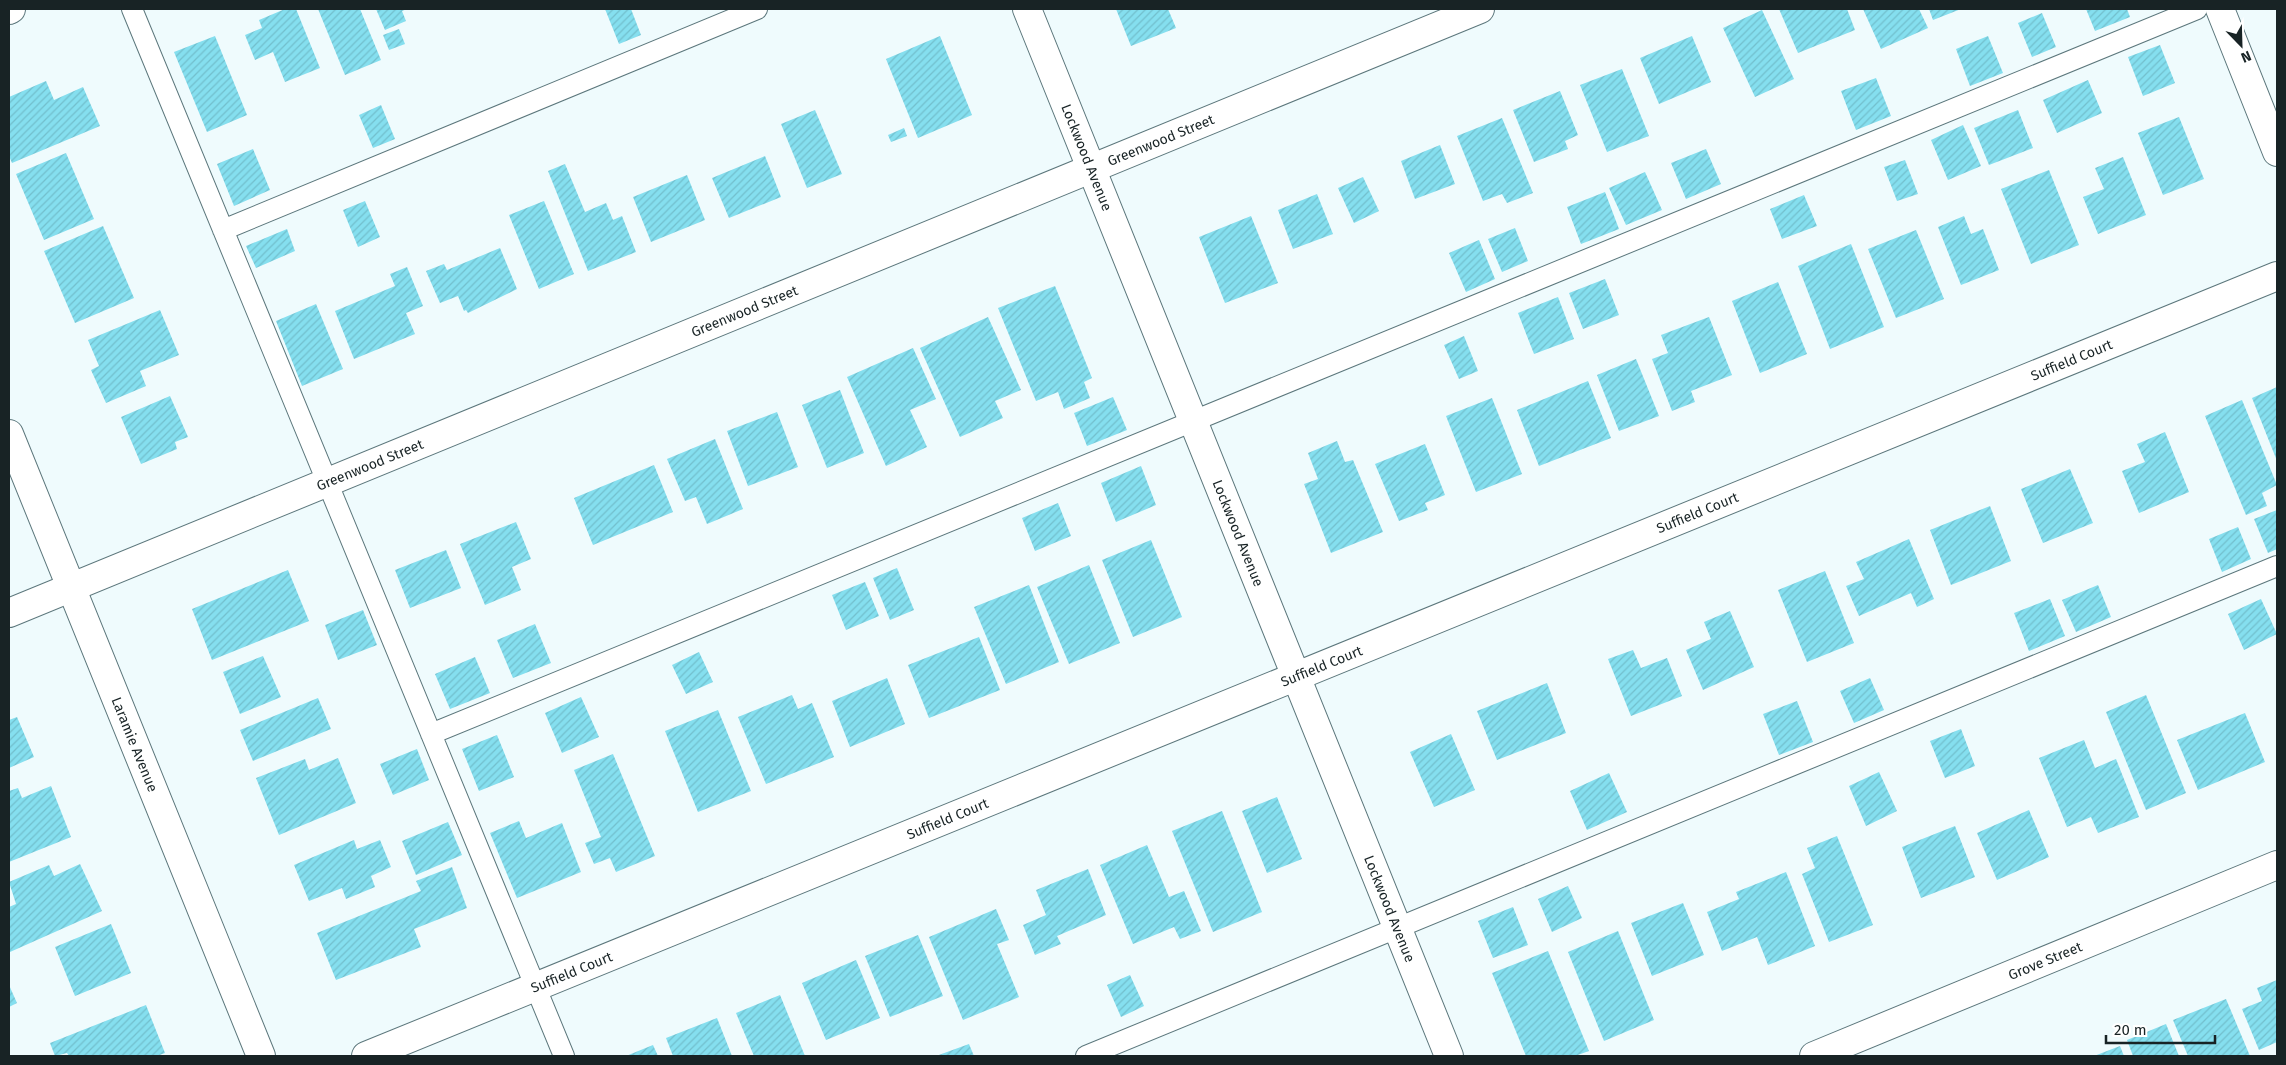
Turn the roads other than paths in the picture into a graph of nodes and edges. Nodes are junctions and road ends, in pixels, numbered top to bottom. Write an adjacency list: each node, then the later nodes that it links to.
1 (132, 9): 9 (lane)
2 (757, 9): 9 (lane)
3 (1027, 9): 8 (street, Lockwood Avenue)
4 (1480, 9): 8 (street, Greenwood Street)
5 (2196, 9): 11 (lane)
6 (2220, 9): 7 (street)
7 (2277, 152)
8 (1092, 169): 11 (street, Lockwood Avenue); 13 (street, Greenwood Street)
9 (223, 230): 13 (lane)
10 (2277, 276): 17 (street, Suffield Court)
11 (1193, 420): 17 (street, Lockwood Avenue); 18 (lane)
12 (9, 434): 15 (street, Laramie Avenue)
13 (326, 482): 15 (street, Greenwood Street); 18 (lane)
14 (2277, 566): 20 (lane)
15 (71, 588): 16 (street, Greenwood Street); 22 (street, Laramie Avenue)
16 (9, 614)
17 (1296, 678): 20 (street, Lockwood Avenue); 21 (street, Suffield Court)
18 (431, 734): 21 (lane)
19 (2277, 865): 27 (street, Grove Street)
20 (1397, 928): 25 (lane); 26 (street, Lockwood Avenue)
21 (536, 987): 23 (street, Suffield Court); 24 (lane)
22 (261, 1056)
23 (366, 1056)
24 (564, 1056)
25 (1086, 1056)
26 (1449, 1056)
27 (1814, 1056)

